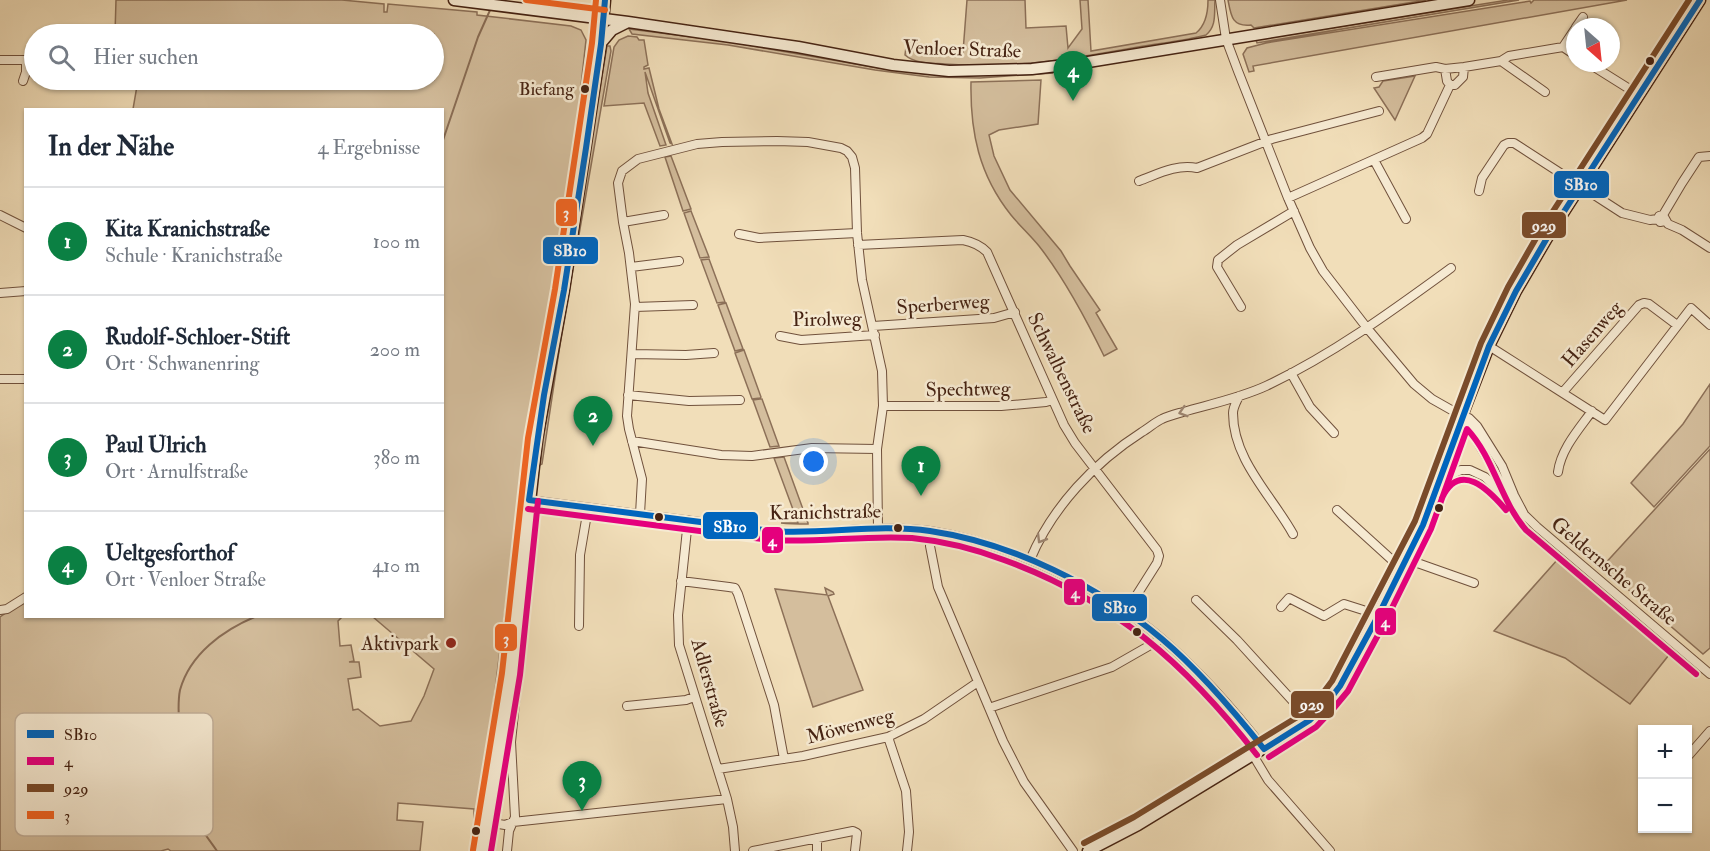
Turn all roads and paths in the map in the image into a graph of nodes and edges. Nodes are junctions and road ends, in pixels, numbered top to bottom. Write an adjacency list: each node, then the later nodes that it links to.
1 (454, 0): 6 (main road, Venloer Straße)
2 (605, 0): 6 (main road)
3 (1220, 0): 8 (street)
4 (1469, 0): 8 (main road, Venloer Straße)
5 (1700, 0): 24 (main road)
6 (603, 19): 7 (main road, Venloer Straße); 10 (main road)
7 (628, 22): 8 (main road, Venloer Straße); 10 (main road)
8 (1226, 39): 26 (street)
9 (1566, 43): 11 (street)
10 (601, 44): 79 (main road)
11 (1563, 47): 12 (street); 15 (street)
12 (1566, 49)
13 (0, 60): 14 (street)
14 (24, 60)
15 (1501, 61): 16 (street); 23 (street)
16 (1464, 67): 17 (street); 22 (street)
17 (1445, 69): 19 (street); 22 (street)
18 (1602, 72): 24 (street)
19 (1376, 77)
20 (24, 78): 21 (street)
21 (23, 81)
22 (1450, 85): 28 (street)
23 (1545, 92)
24 (1639, 95): 30 (main road)
25 (1379, 111): 26 (street)
26 (1265, 141): 29 (street); 32 (street)
27 (1710, 156): 36 (street)
28 (1374, 160): 32 (street); 37 (street)
29 (1139, 181)
30 (1580, 187): 31 (street); 36 (street); 59 (main road)
31 (1479, 191)
32 (1288, 198): 33 (street)
33 (1294, 211): 51 (street); 56 (street)
34 (0, 215): 39 (street)
35 (664, 215): 38 (street)
36 (1662, 218): 43 (street)
37 (1406, 219)
38 (623, 222): 40 (street); 45 (street)
39 (24, 227)
40 (857, 233): 41 (street); 42 (street)
41 (739, 234)
42 (858, 245): 52 (street, Schwalbenstraße); 55 (street)
43 (1710, 248)
44 (679, 261): 45 (street)
45 (631, 267): 50 (street)
46 (1451, 268): 56 (street)
47 (24, 291): 48 (street)
48 (0, 293)
49 (693, 305): 50 (street)
50 (635, 307): 61 (street)
51 (1241, 307)
52 (1015, 312): 55 (street, Sperberweg); 69 (street, Schwalbenstraße)
53 (1677, 325): 54 (street); 65 (street, Hasenweg); 71 (street)
54 (1710, 325)
55 (873, 326): 57 (street)
56 (1367, 328): 62 (street); 72 (street)
57 (875, 335): 58 (street, Pirolweg); 70 (street)
58 (780, 336)
59 (1489, 346): 65 (street); 72 (main road)
60 (714, 353): 61 (street)
61 (633, 354): 66 (street)
62 (1291, 373): 67 (street); 73 (street)
63 (0, 379): 64 (street)
64 (24, 379)
65 (1563, 392): 71 (street)
66 (628, 395): 68 (street); 74 (street)
67 (1239, 396): 76 (street, one-way to 76); 88 (street)
68 (740, 400)
69 (1053, 400): 70 (street, Spechtweg); 76 (street, Schwalbenstraße)
70 (883, 406): 75 (street)
71 (1592, 411): 77 (street)
72 (1462, 416): 78 (main road); 80 (street, Geldernsche Straße); 84 (street, Geldernsche Straße)
73 (1334, 433)
74 (632, 441): 75 (street); 83 (street)
75 (877, 448): 86 (street)
76 (1095, 467): 89 (street, one-way to 89); 97 (street, Schwalbenstraße)
77 (1558, 472)
78 (1437, 488): 80 (street, Geldernsche Straße); 90 (main road)
79 (529, 500): 81 (street, Kranichstraße); 116 (main road)
80 (1509, 500): 84 (street, Geldernsche Straße)
81 (588, 508): 83 (street, Kranichstraße); 99 (street)
82 (1337, 510): 90 (street)
83 (640, 514): 85 (street, Kranichstraße)
84 (1526, 516): 102 (street, Geldernsche Straße)
85 (688, 520): 86 (street, Kranichstraße); 91 (street, Adlerstraße)
86 (878, 528): 87 (street, Kranichstraße)
87 (931, 531): 89 (street, Kranichstraße); 103 (street)
88 (1293, 534)
89 (1030, 560): 97 (street, Kranichstraße)
90 (1405, 563): 92 (street); 98 (main road)
91 (681, 581): 104 (street, Adlerstraße); 113 (street)
92 (1474, 583)
93 (24, 598): 96 (street)
94 (1196, 600): 107 (street)
95 (1281, 608): 98 (street)
96 (0, 610)
97 (1126, 612): 100 (street, Kranichstraße)
98 (1377, 618): 107 (main road)
99 (579, 626)
100 (1161, 639): 106 (street); 110 (street, Kranichstraße)
101 (518, 674): 117 (street)
102 (1710, 674)
103 (978, 682): 106 (street); 109 (street, Möwenweg)
104 (694, 697): 105 (street); 114 (street, Adlerstraße)
105 (627, 706)
106 (989, 708): 127 (street)
107 (1310, 720): 110 (main road)
108 (1710, 730): 111 (street)
109 (888, 737): 113 (street, Möwenweg); 126 (street)
110 (1264, 749): 112 (main road)
111 (1692, 751)
112 (1253, 755): 128 (main road); 129 (street)
113 (784, 759): 114 (street, Möwenweg)
114 (718, 769): 115 (street, Adlerstraße)
115 (727, 799): 117 (street); 122 (street, Adlerstraße)
116 (486, 822): 117 (street); 120 (main road)
117 (513, 822): 121 (street)
118 (817, 838): 119 (street); 124 (street); 125 (street)
119 (778, 848): 123 (street)
120 (482, 851)
121 (507, 851)
122 (735, 851)
123 (753, 851)
124 (817, 851)
125 (855, 851)
126 (907, 851)
127 (1073, 851)
128 (1088, 851)
129 (1330, 851)

